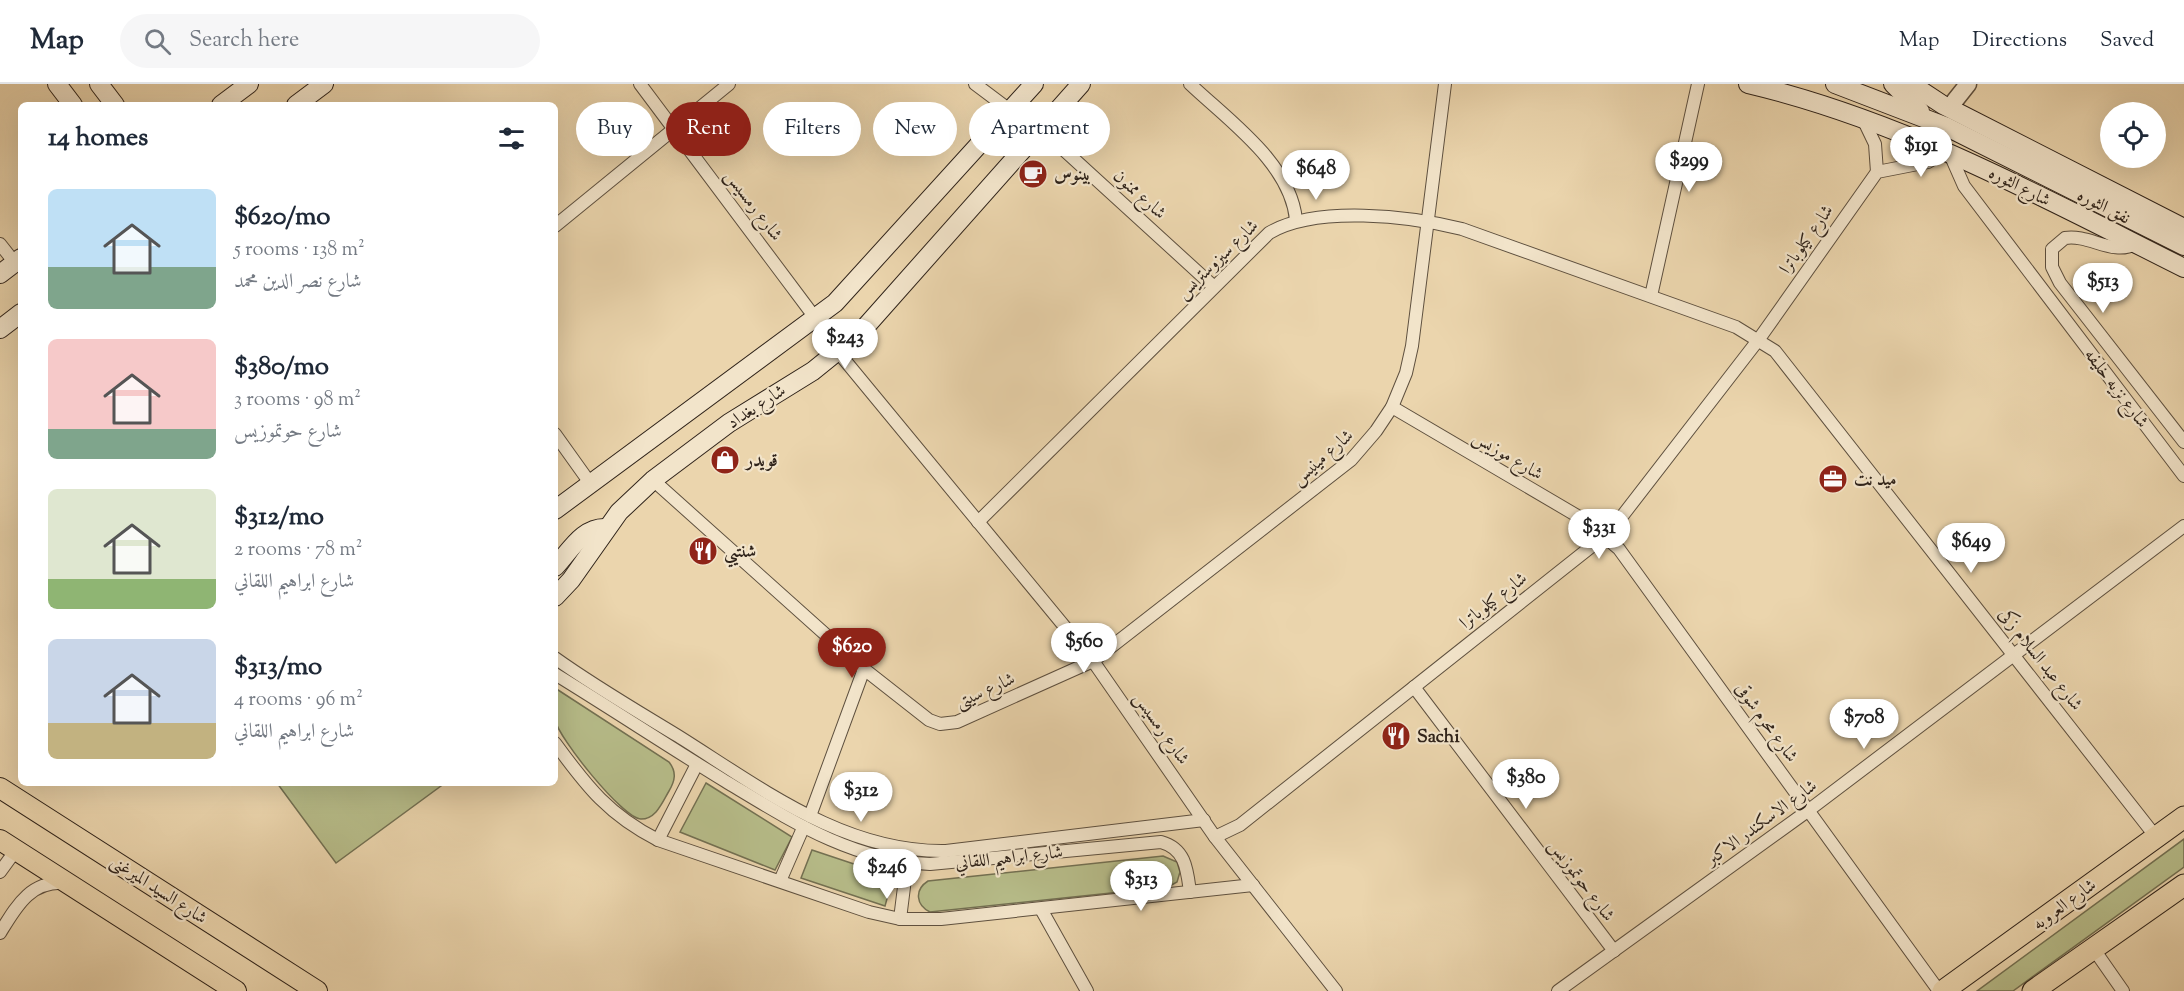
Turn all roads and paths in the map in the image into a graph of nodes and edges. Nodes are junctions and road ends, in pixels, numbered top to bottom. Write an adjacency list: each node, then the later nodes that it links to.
1 (57, 84): 17 (main road)
2 (99, 84): 18 (main road)
3 (249, 84): 19 (main road)
4 (640, 84): 25 (street, شارع رمسيس)
5 (729, 84): 20 (street)
6 (975, 84): 21 (street)
7 (1034, 84): 22 (main road, شارع بغداد)
8 (1081, 84): 23 (main road, شارع بغداد)
9 (1190, 84): 35 (street)
10 (1445, 84): 36 (street, شارع مينيس)
11 (1698, 84): 45 (street)
12 (1748, 84): 26 (main road, شارع الثوره)
13 (1835, 84): 27 (main road)
14 (1893, 84): 27 (main road)
15 (1911, 84): 24 (main road)
16 (1968, 84): 24 (street)
17 (71, 102)
18 (113, 102)
19 (225, 102)
20 (707, 102)
21 (999, 102)
22 (1019, 102)
23 (1065, 102)
24 (1949, 108): 38 (main road, شارع الثوره)
25 (666, 117)
26 (1862, 117): 29 (main road, شارع الثوره); 34 (street)
27 (1928, 118): 41 (main road, نفق الثوره)
28 (666, 136): 37 (street)
29 (1948, 152): 34 (street); 40 (main road, شارع الثوره); 55 (street, شارع نزيه خليفه)
30 (695, 156): 47 (street, شارع رمسيس)
31 (970, 156): 47 (main road, شارع بغداد)
32 (1017, 156): 50 (main road, شارع بغداد)
33 (1071, 156): 44 (street, شارع ممنون)
34 (1877, 172): 49 (street, شارع كيلوباترا)
35 (1296, 220): 36 (street, شارع سيزوستريس); 44 (street, شارع سيزوستريس)
36 (1427, 222): 45 (street, شارع سيزوستريس); 51 (street, شارع مينيس)
37 (558, 224)
38 (2184, 228)
39 (0, 244): 42 (street)
40 (2135, 244): 43 (main road, شارع الثوره); 52 (street, شارع نزيه خليفه)
41 (2184, 246)
42 (12, 265)
43 (2184, 268)
44 (1213, 286): 60 (street, شارع سيزوستريس)
45 (1651, 296): 49 (street, شارع سيزوستريس)
46 (18, 315): 48 (main road)
47 (816, 319): 58 (main road, شارع بغداد)
48 (0, 329)
49 (1759, 339): 63 (street, شارع كيلوباترا); 66 (street, شارع عبد السلام زكى)
50 (838, 352): 57 (main road, شارع بغداد); 60 (street, شارع رمسيس)
51 (1392, 407): 63 (street, شارع موزيس); 68 (street, شارع مينيس)
52 (2176, 432): 54 (street, شارع نزيه خليفه); 55 (street)
53 (558, 438): 58 (street)
54 (2184, 442)
55 (2160, 445): 56 (street, شارع نزيه خليفه)
56 (2184, 476)
57 (653, 480): 62 (main road, شارع بغداد); 69 (street, شارع سيتى)
58 (590, 483): 59 (main road, شارع بغداد)
59 (558, 508)
60 (978, 522): 68 (street, شارع رمسيس)
61 (2184, 526): 66 (street, شارع الاسكندر الاكبر)
62 (608, 528): 64 (main road); 65 (main road, شارع بغداد)
63 (1604, 535): 71 (street, شارع كيلوباترا); 75 (street, شارع محرم شوقى)
64 (558, 564)
65 (558, 594)
66 (2014, 655): 75 (street, شارع الاسكندر الاكبر); 81 (street, شارع عبد السلام زكى)
67 (558, 660): 76 (street, شارع ابراهيم اللقاني)
68 (1093, 661): 69 (street, شارع سيتى); 78 (street, شارع رمسيس)
69 (864, 669): 76 (street)
70 (558, 676): 73 (street, شارع ابراهيم اللقاني)
71 (1414, 687): 80 (street, شارع كيلوباترا); 95 (street, شارع حوتموزيس)
72 (558, 747): 82 (street)
73 (697, 764): 79 (street, شارع ابراهيم اللقاني); 82 (street)
74 (0, 788): 97 (main road, شارع السيد الميرغنى)
75 (1809, 810): 95 (street, شارع الاسكندر الاكبر); 101 (street, شارع محرم شوقى)
76 (810, 816): 78 (street, شارع ابراهيم اللقاني)
77 (2184, 817): 81 (highway, شارع العروبه)
78 (1204, 820): 80 (street, شارع رمسيس)
79 (803, 828): 84 (street, شارع ابراهيم اللقاني); 86 (street)
80 (1215, 837): 88 (street, شارع رمسيس)
81 (2156, 837): 101 (highway, شارع العروبه)
82 (658, 840): 86 (street)
83 (8, 845): 85 (street); 87 (main road)
84 (907, 863): 90 (street, شارع ابراهيم اللقاني); 92 (street)
85 (0, 872)
86 (780, 881): 92 (street)
87 (70, 884): 93 (street); 96 (main road)
88 (1253, 885): 90 (street); 99 (street, شارع رمسيس)
89 (2184, 885): 94 (highway)
90 (1190, 892): 91 (street)
91 (1041, 909): 92 (street); 98 (street)
92 (900, 919)
93 (0, 933)
94 (2092, 948): 102 (highway); 103 (street)
95 (1614, 951): 100 (street, شارع الاسكندر الاكبر)
96 (236, 991)
97 (317, 991)
98 (1087, 991)
99 (1336, 991)
100 (1558, 991)
101 (1941, 991)
102 (2033, 991)
103 (2123, 991)

